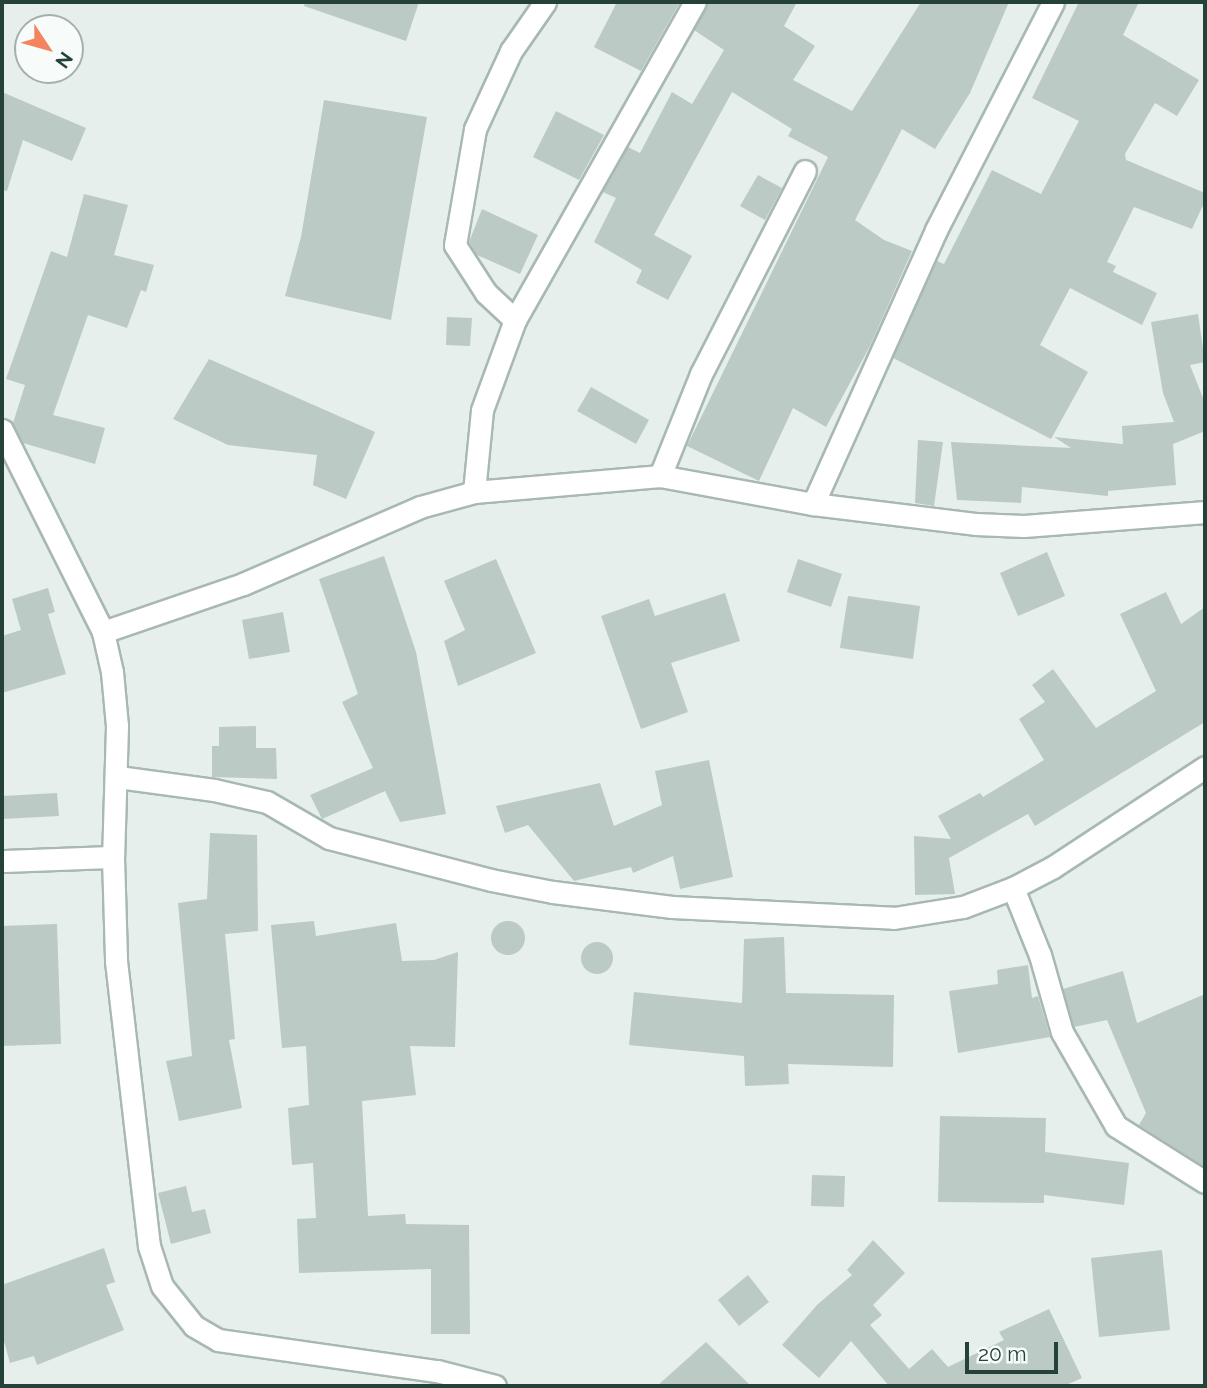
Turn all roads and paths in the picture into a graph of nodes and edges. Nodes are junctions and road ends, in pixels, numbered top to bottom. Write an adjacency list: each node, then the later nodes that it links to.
1 (545, 2): 5 (street)
2 (695, 2): 5 (street)
3 (1053, 2): 9 (street)
4 (804, 172): 7 (street)
5 (515, 320): 8 (street)
6 (2, 430): 11 (street)
7 (660, 476): 8 (street); 9 (street)
8 (474, 492): 11 (street)
9 (813, 504): 10 (street)
10 (1205, 512)
11 (103, 632): 13 (street)
12 (1205, 767): 16 (street)
13 (118, 777): 14 (street); 16 (street)
14 (113, 857): 15 (street); 18 (street)
15 (2, 861)
16 (1013, 888): 17 (street)
17 (1205, 1182)
18 (495, 1386)

